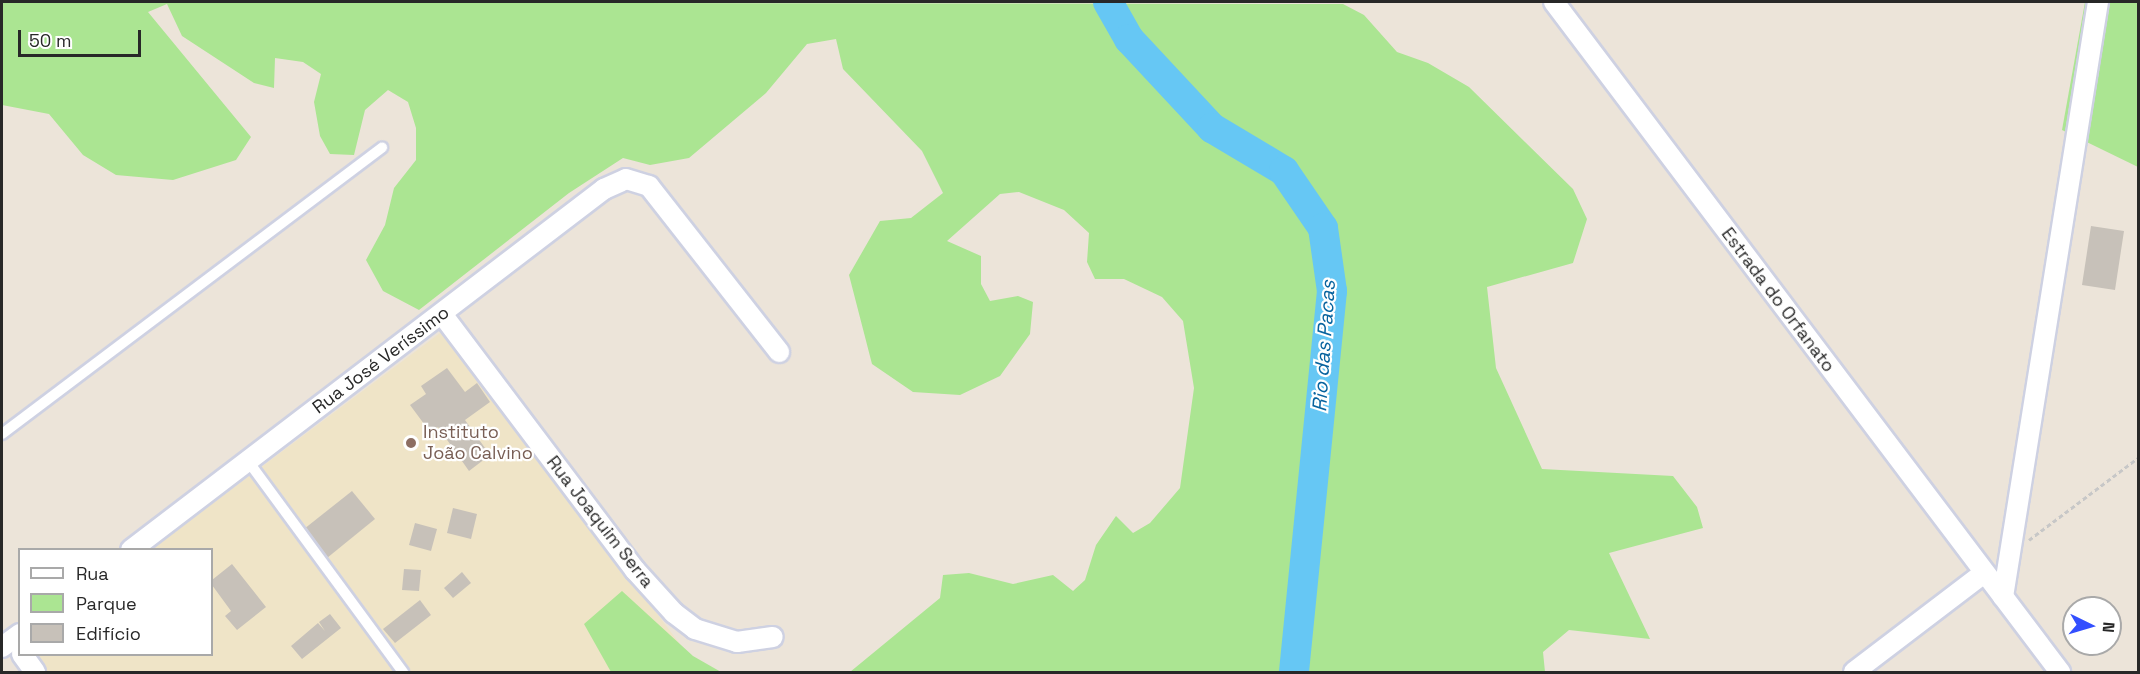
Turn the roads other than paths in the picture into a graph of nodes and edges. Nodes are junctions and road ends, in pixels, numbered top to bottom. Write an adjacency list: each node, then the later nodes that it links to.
1 (1554, 2): 9 (street, Estrada do Orfanato)
2 (2098, 2): 10 (street)
3 (382, 148): 6 (lane)
4 (442, 314): 5 (street, Rua José Veríssimo); 7 (street, Rua José Veríssimo); 11 (street, Rua Joaquim Serra)
5 (778, 352)
6 (2, 434)
7 (249, 461): 8 (street, Rua José Veríssimo); 14 (lane)
8 (132, 548)
9 (1984, 573): 10 (street, Estrada do Orfanato); 15 (street)
10 (2003, 597): 16 (street, Estrada do Orfanato)
11 (773, 637)
12 (23, 656): 13 (street)
13 (35, 672)
14 (403, 672)
15 (1854, 672)
16 (2060, 672)

